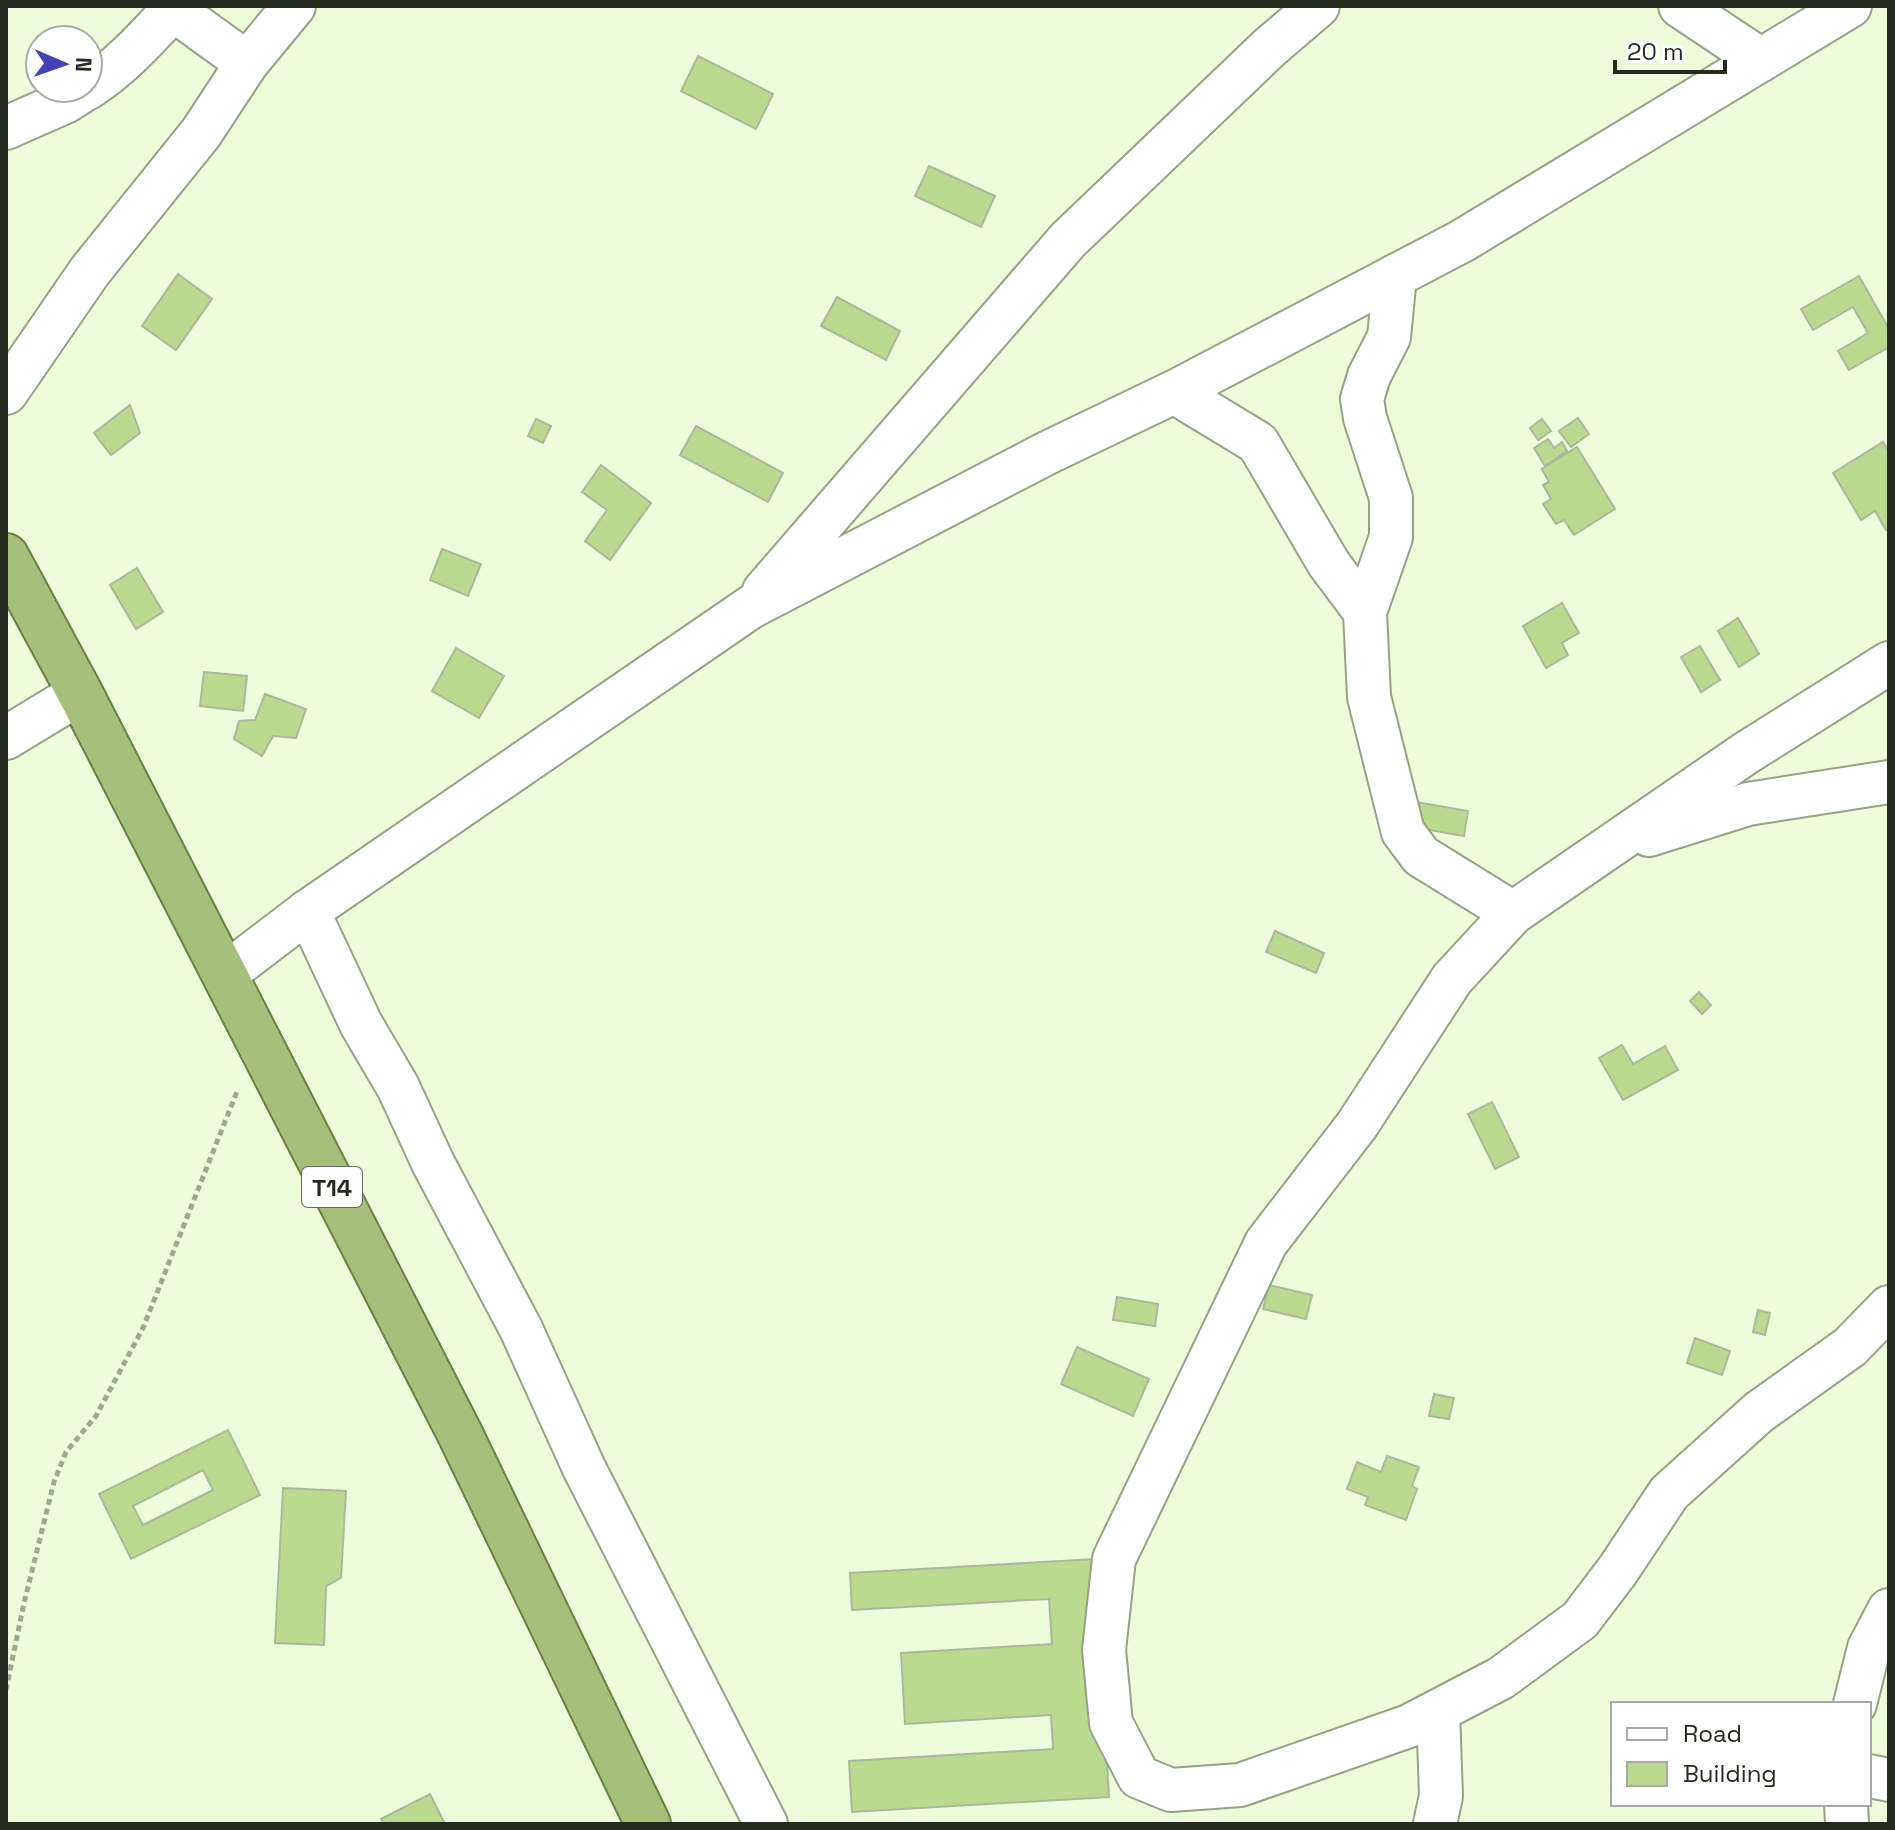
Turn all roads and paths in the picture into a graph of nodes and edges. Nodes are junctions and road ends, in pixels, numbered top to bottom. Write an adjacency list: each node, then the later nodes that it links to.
1 (294, 6): 6 (street)
2 (1318, 6): 14 (street)
3 (1680, 6): 5 (street)
4 (1850, 6): 5 (street)
5 (1761, 60): 10 (street)
6 (247, 63): 7 (street); 12 (street)
7 (104, 78)
8 (60, 104): 9 (street)
9 (6, 128)
10 (1395, 276): 11 (street); 15 (street)
11 (1174, 392): 14 (street); 15 (street)
12 (6, 393)
13 (6, 556): 17 (highway, T14)
14 (751, 607): 21 (street)
15 (1365, 612): 22 (street)
16 (1889, 663): 20 (street)
17 (80, 693): 18 (street); 23 (highway, T14)
18 (6, 738)
19 (1889, 782): 20 (street)
20 (1609, 847): 22 (street)
21 (308, 911): 23 (street); 31 (street)
22 (1513, 913): 29 (street)
23 (224, 975): 24 (highway, T14)
24 (256, 1039): 27 (path); 30 (highway, T14)
25 (1889, 1307): 29 (street)
26 (1889, 1610): 28 (street)
27 (6, 1690)
28 (1856, 1702)
29 (1438, 1711): 32 (street)
30 (648, 1824)
31 (766, 1824)
32 (1435, 1824)

